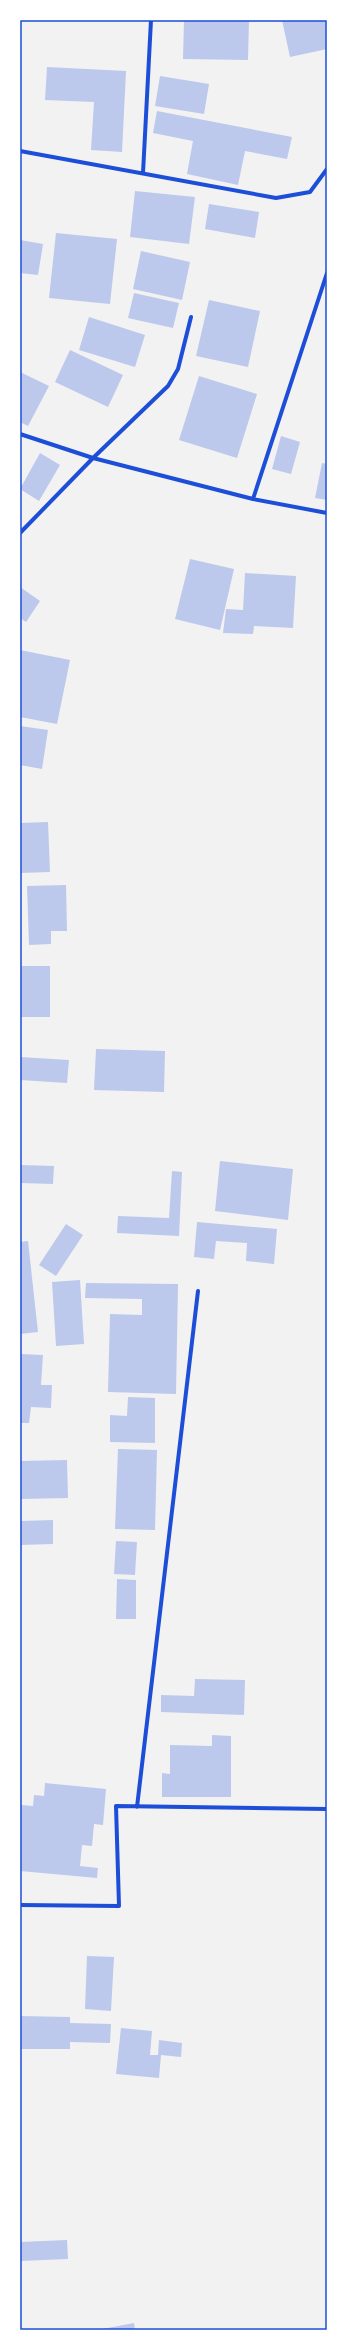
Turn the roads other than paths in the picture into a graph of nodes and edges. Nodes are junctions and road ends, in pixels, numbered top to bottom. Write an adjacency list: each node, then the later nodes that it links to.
1 (151, 20): 4 (street)
2 (20, 151): 4 (street)
3 (327, 169): 4 (street)
4 (143, 173)
5 (327, 273): 9 (street)
6 (190, 317): 8 (street)
7 (20, 434): 8 (street)
8 (93, 458): 9 (street); 11 (street)
9 (253, 499): 10 (street)
10 (327, 513)
11 (20, 533)
12 (198, 1291): 13 (street)
13 (137, 1806): 14 (street); 15 (street)
14 (327, 1809)
15 (20, 1905)

